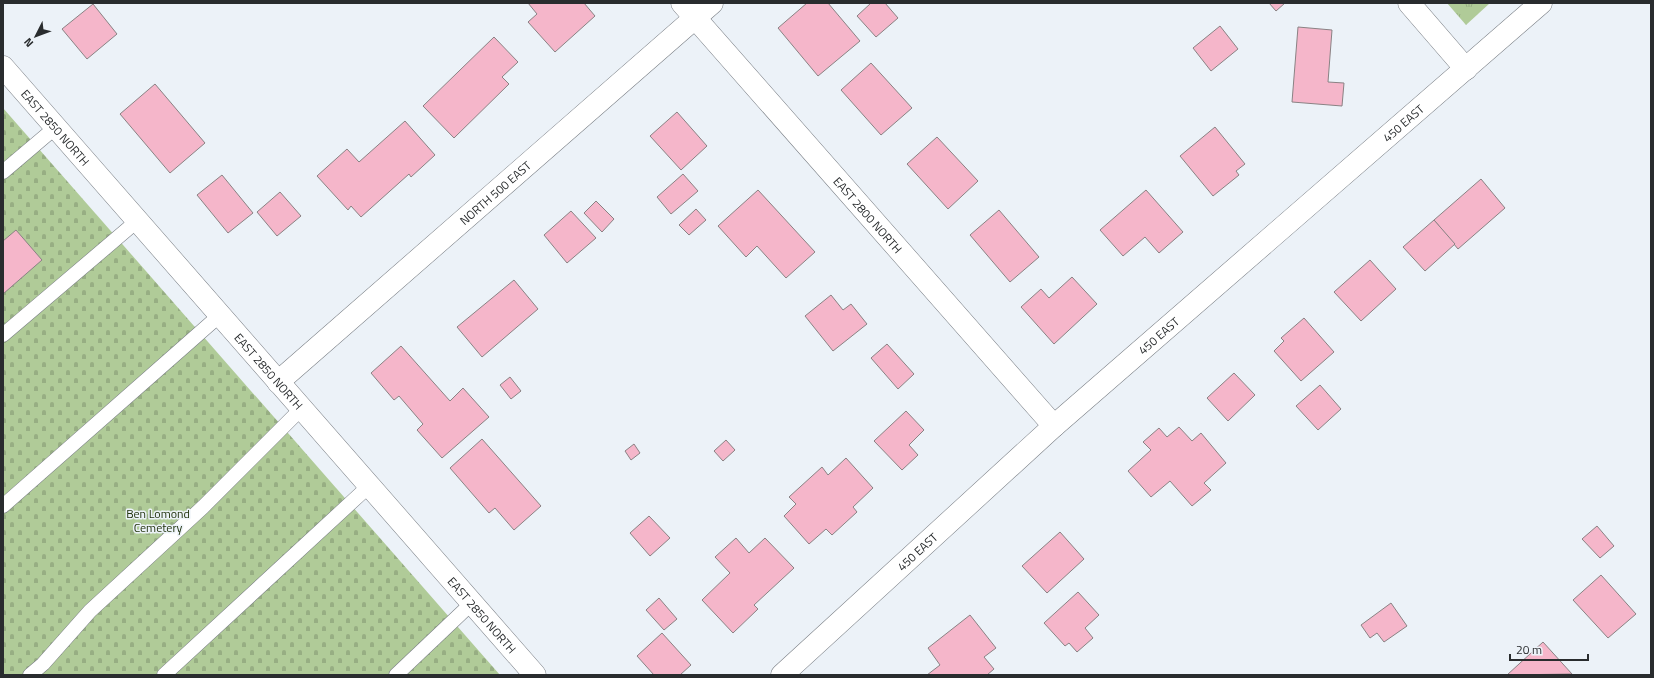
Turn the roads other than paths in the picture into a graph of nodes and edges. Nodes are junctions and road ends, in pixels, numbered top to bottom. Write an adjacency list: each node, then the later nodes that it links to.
1 (712, 3): 4 (street, NORTH 500 EAST)
2 (1409, 3): 6 (street)
3 (1541, 3): 6 (street, 450 EAST)
4 (689, 10): 12 (street, NORTH 500 EAST); 14 (street, EAST 2800 NORTH)
5 (3, 67): 7 (street, EAST 2850 NORTH)
6 (1466, 69): 14 (street, 450 EAST)
7 (56, 127): 8 (lane); 9 (street, EAST 2850 NORTH)
8 (3, 172)
9 (137, 220): 10 (street, EAST 2850 NORTH); 11 (lane)
10 (220, 315): 12 (street, EAST 2850 NORTH); 16 (lane)
11 (3, 335)
12 (278, 382): 13 (street, EAST 2850 NORTH)
13 (301, 409): 15 (street, EAST 2850 NORTH); 18 (lane)
14 (1054, 426): 22 (street, 450 EAST)
15 (369, 486): 17 (street, EAST 2850 NORTH); 19 (lane)
16 (3, 506)
17 (472, 603): 20 (lane); 21 (street, EAST 2850 NORTH)
18 (30, 675)
19 (164, 675)
20 (396, 675)
21 (535, 675)
22 (782, 675)

